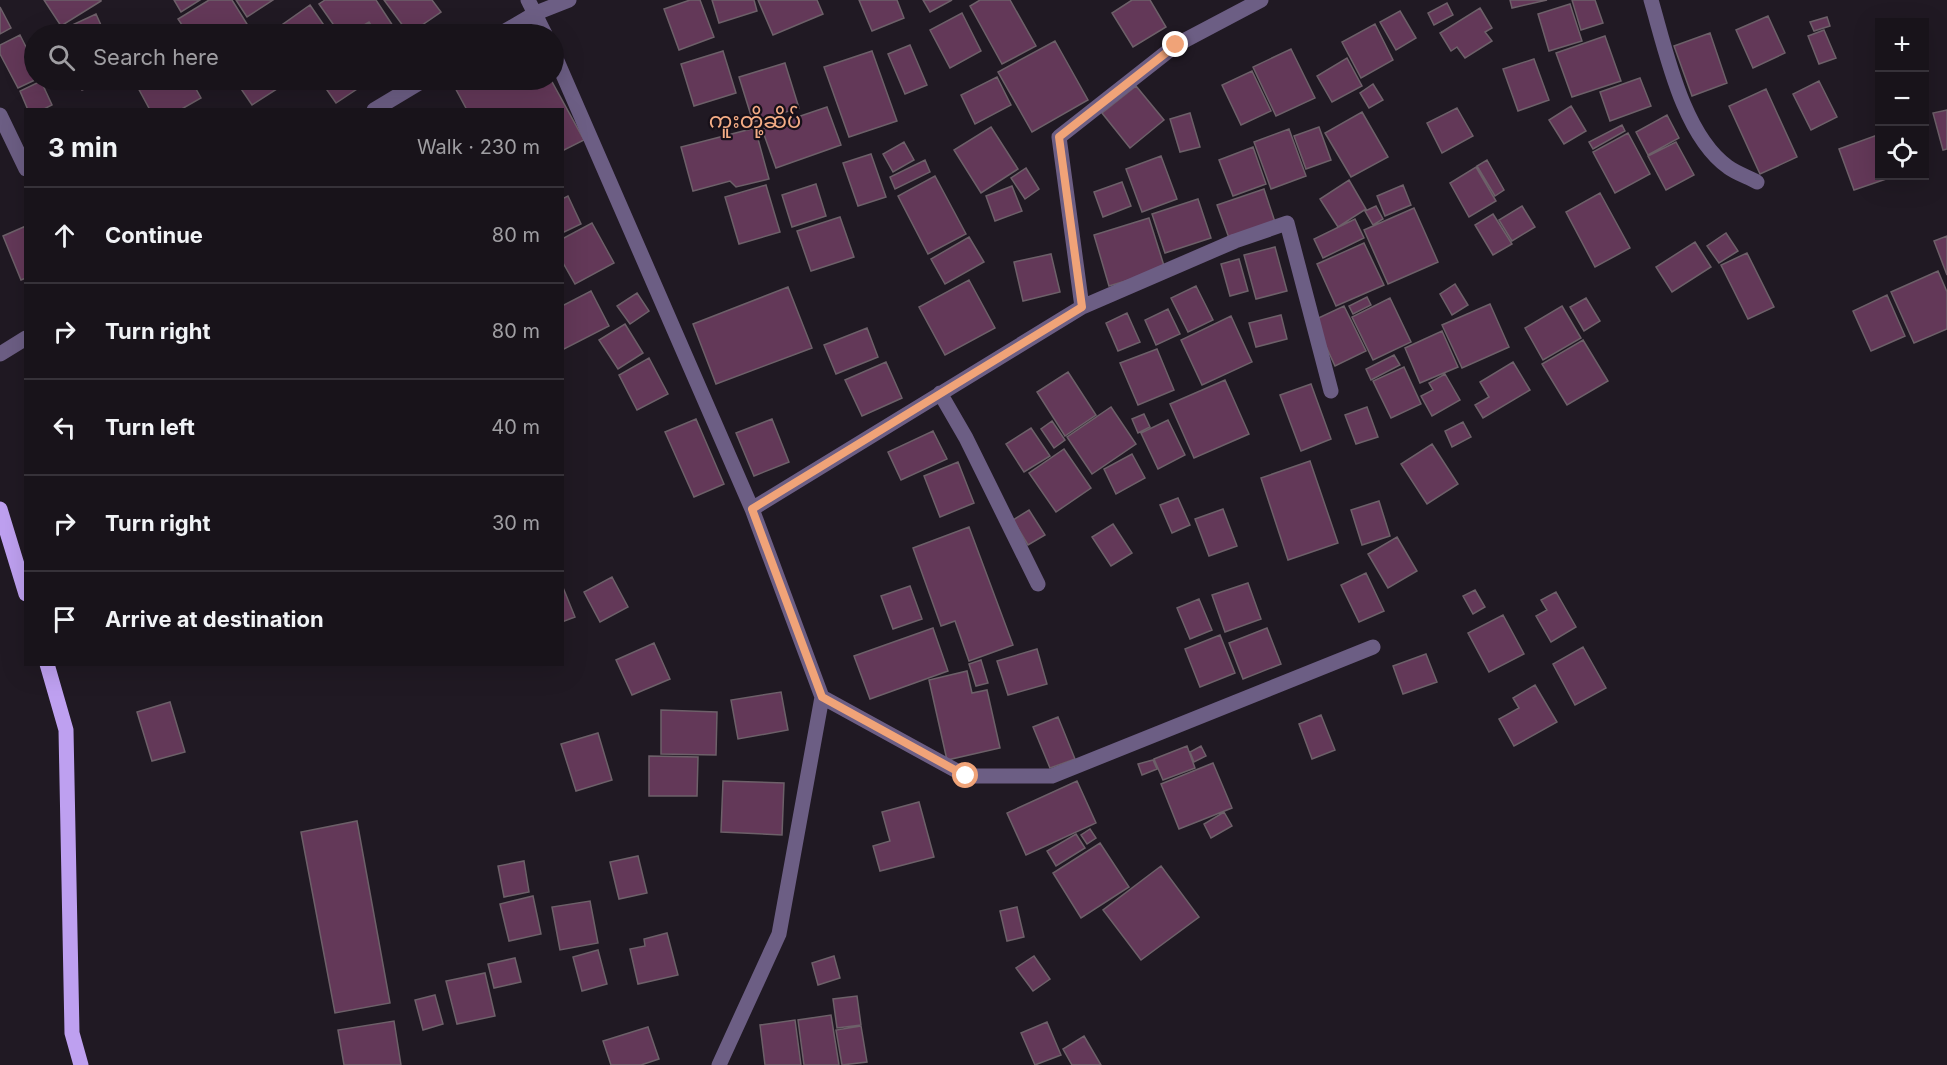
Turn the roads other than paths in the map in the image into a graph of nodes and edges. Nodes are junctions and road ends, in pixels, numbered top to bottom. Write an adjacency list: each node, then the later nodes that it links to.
1 (569, 0): 4 (street)
2 (1261, 0): 13 (street)
3 (1651, 0): 12 (street)
4 (532, 7): 5 (street); 6 (street)
5 (512, 24)
6 (540, 24)
7 (564, 77): 19 (street)
8 (407, 90): 9 (street)
9 (377, 108)
10 (0, 115): 11 (street)
11 (24, 165)
12 (1757, 182)
13 (1082, 307): 16 (street); 17 (street)
14 (24, 339): 15 (street)
15 (0, 354)
16 (1331, 391)
17 (940, 393): 19 (street); 20 (street)
18 (0, 509): 21 (main road)
19 (752, 509): 24 (street)
20 (1038, 584)
21 (24, 587)
22 (1373, 647): 24 (street)
23 (48, 666): 25 (main road)
24 (822, 697): 26 (street)
25 (81, 1065)
26 (719, 1065)

